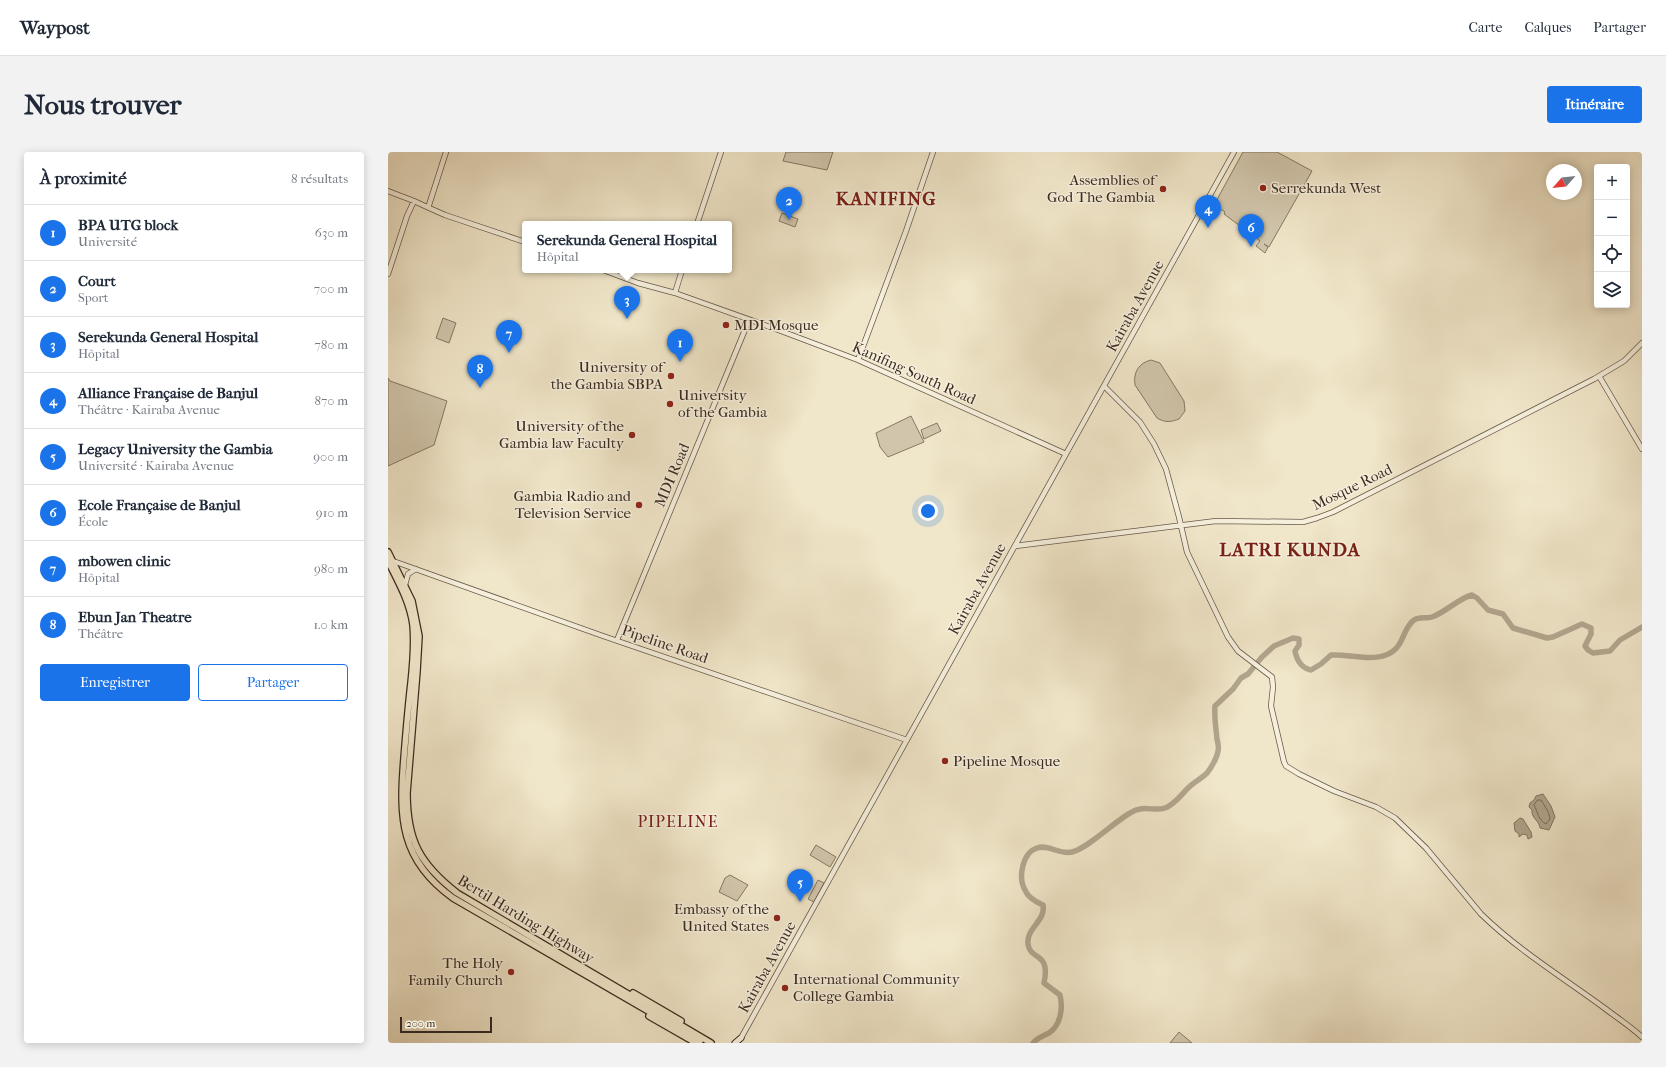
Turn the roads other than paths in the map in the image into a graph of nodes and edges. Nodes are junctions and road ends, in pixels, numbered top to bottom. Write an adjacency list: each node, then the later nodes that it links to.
1 (446, 152): 7 (street)
2 (722, 152): 8 (street)
3 (932, 152): 16 (street)
4 (1234, 152): 18 (street, Kairaba Avenue)
5 (388, 191): 6 (street)
6 (414, 201): 7 (street); 12 (street)
7 (427, 207): 9 (street)
8 (698, 221)
9 (522, 241)
10 (611, 273): 13 (street, Kanifing South Road)
11 (681, 273): 13 (street)
12 (388, 274)
13 (675, 293): 14 (street, Kanifing South Road)
14 (750, 320): 16 (street, Kanifing South Road); 27 (street, MDI Road)
15 (1642, 343): 17 (street, Mosque Road)
16 (858, 360): 20 (street, Kanifing South Road)
17 (1600, 376): 19 (street); 21 (street, Mosque Road)
18 (1104, 386): 20 (street, Kairaba Avenue); 21 (street)
19 (1642, 448)
20 (1066, 454): 22 (street, Kairaba Avenue)
21 (1181, 525): 22 (street, Mosque Road); 31 (street)
22 (1015, 546): 28 (street, Kairaba Avenue)
23 (388, 552): 24 (main road, Bertil Harding Highway)
24 (390, 561): 25 (street, Pipeline Road); 26 (main road, Bertil Harding Highway); 29 (main road, Bertil Harding Highway)
25 (416, 569): 26 (street); 27 (street, Pipeline Road)
26 (405, 585): 29 (main road, Bertil Harding Highway)
27 (617, 640): 28 (street, Pipeline Road)
28 (907, 740): 32 (street, Kairaba Avenue)
29 (613, 987): 30 (main road, Bertil Harding Highway); 33 (main road); 36 (main road)
30 (621, 992): 34 (main road, Bertil Harding Highway); 35 (main road, Bertil Harding Highway)
31 (1642, 1037)
32 (740, 1040): 37 (main road)
33 (696, 1043)
34 (704, 1043)
35 (711, 1043)
36 (717, 1043)
37 (735, 1043)

